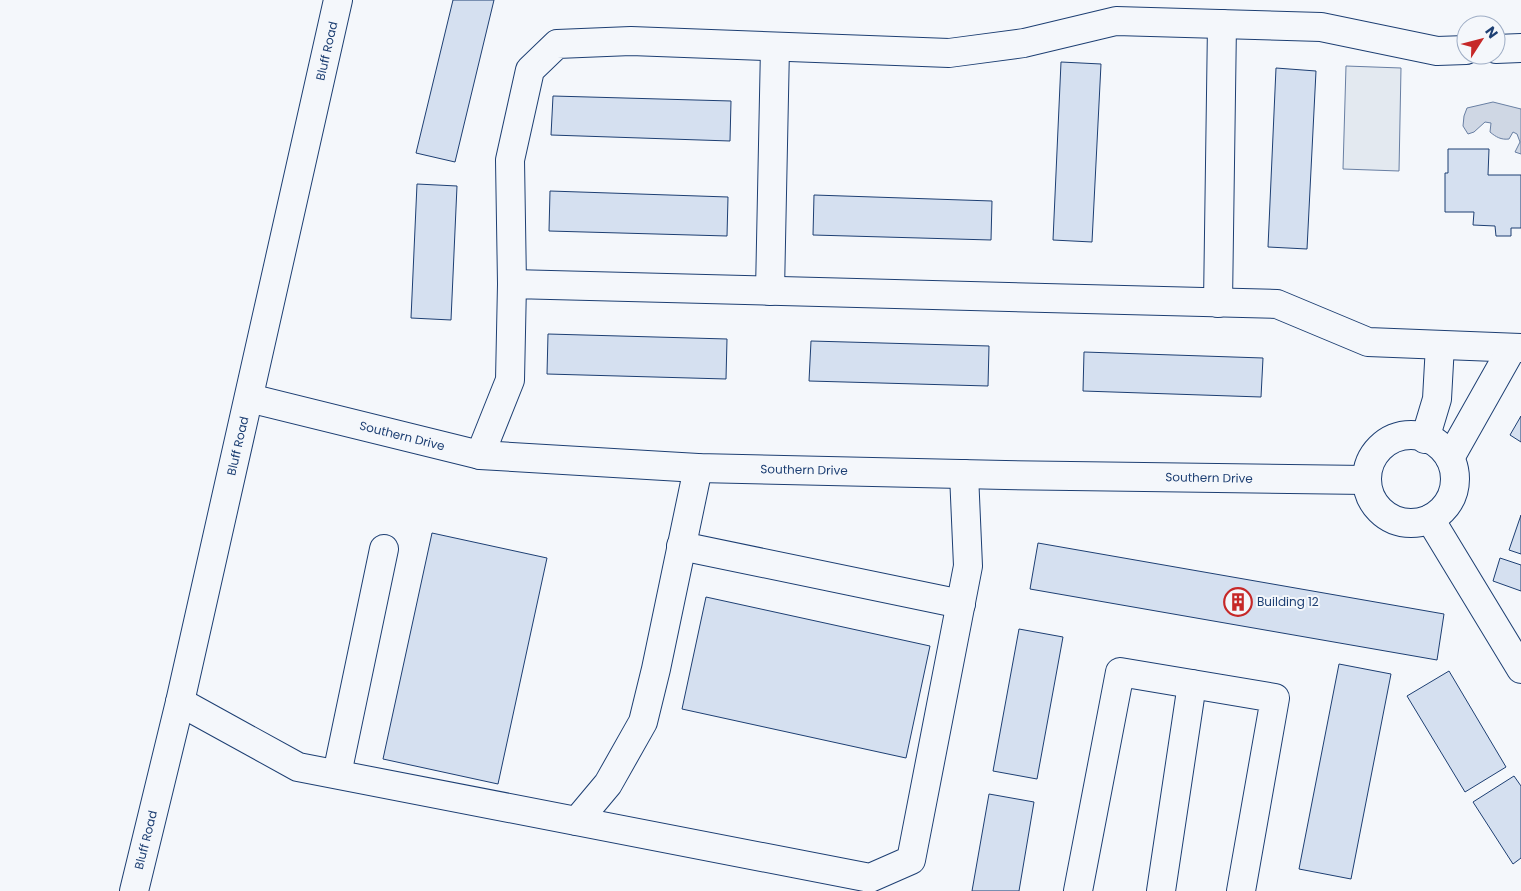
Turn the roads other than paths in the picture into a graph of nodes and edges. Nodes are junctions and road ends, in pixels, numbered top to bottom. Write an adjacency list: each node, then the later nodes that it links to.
1 (338, 0): 12 (street, Bluff Road)
2 (1222, 24): 3 (street); 6 (street); 9 (street)
3 (774, 47): 7 (street); 8 (street)
4 (1521, 48): 5 (street)
5 (1506, 49)
6 (1456, 50)
7 (512, 284): 8 (street); 14 (street)
8 (770, 291): 9 (street)
9 (1218, 303): 10 (street)
10 (1440, 345): 11 (street); 13 (street)
11 (1517, 348): 15 (street)
12 (249, 398): 14 (street, Southern Drive); 25 (street, Bluff Road)
13 (1424, 439): 15 (street); 18 (street)
14 (480, 455): 16 (street, Southern Drive)
15 (1450, 458): 19 (street)
16 (698, 468): 17 (street, Southern Drive); 20 (street)
17 (964, 474): 18 (street, Southern Drive); 22 (street)
18 (1366, 480): 19 (street)
19 (1430, 519): 23 (street)
20 (681, 546): 22 (street); 27 (street)
21 (384, 549): 26 (street)
22 (961, 604): 27 (street)
23 (1521, 669)
24 (1192, 684): 29 (street); 30 (street); 31 (street)
25 (180, 702): 26 (street); 28 (street, Bluff Road)
26 (337, 774): 27 (street)
27 (577, 821)
28 (134, 891)
29 (1078, 891)
30 (1160, 891)
31 (1241, 891)

